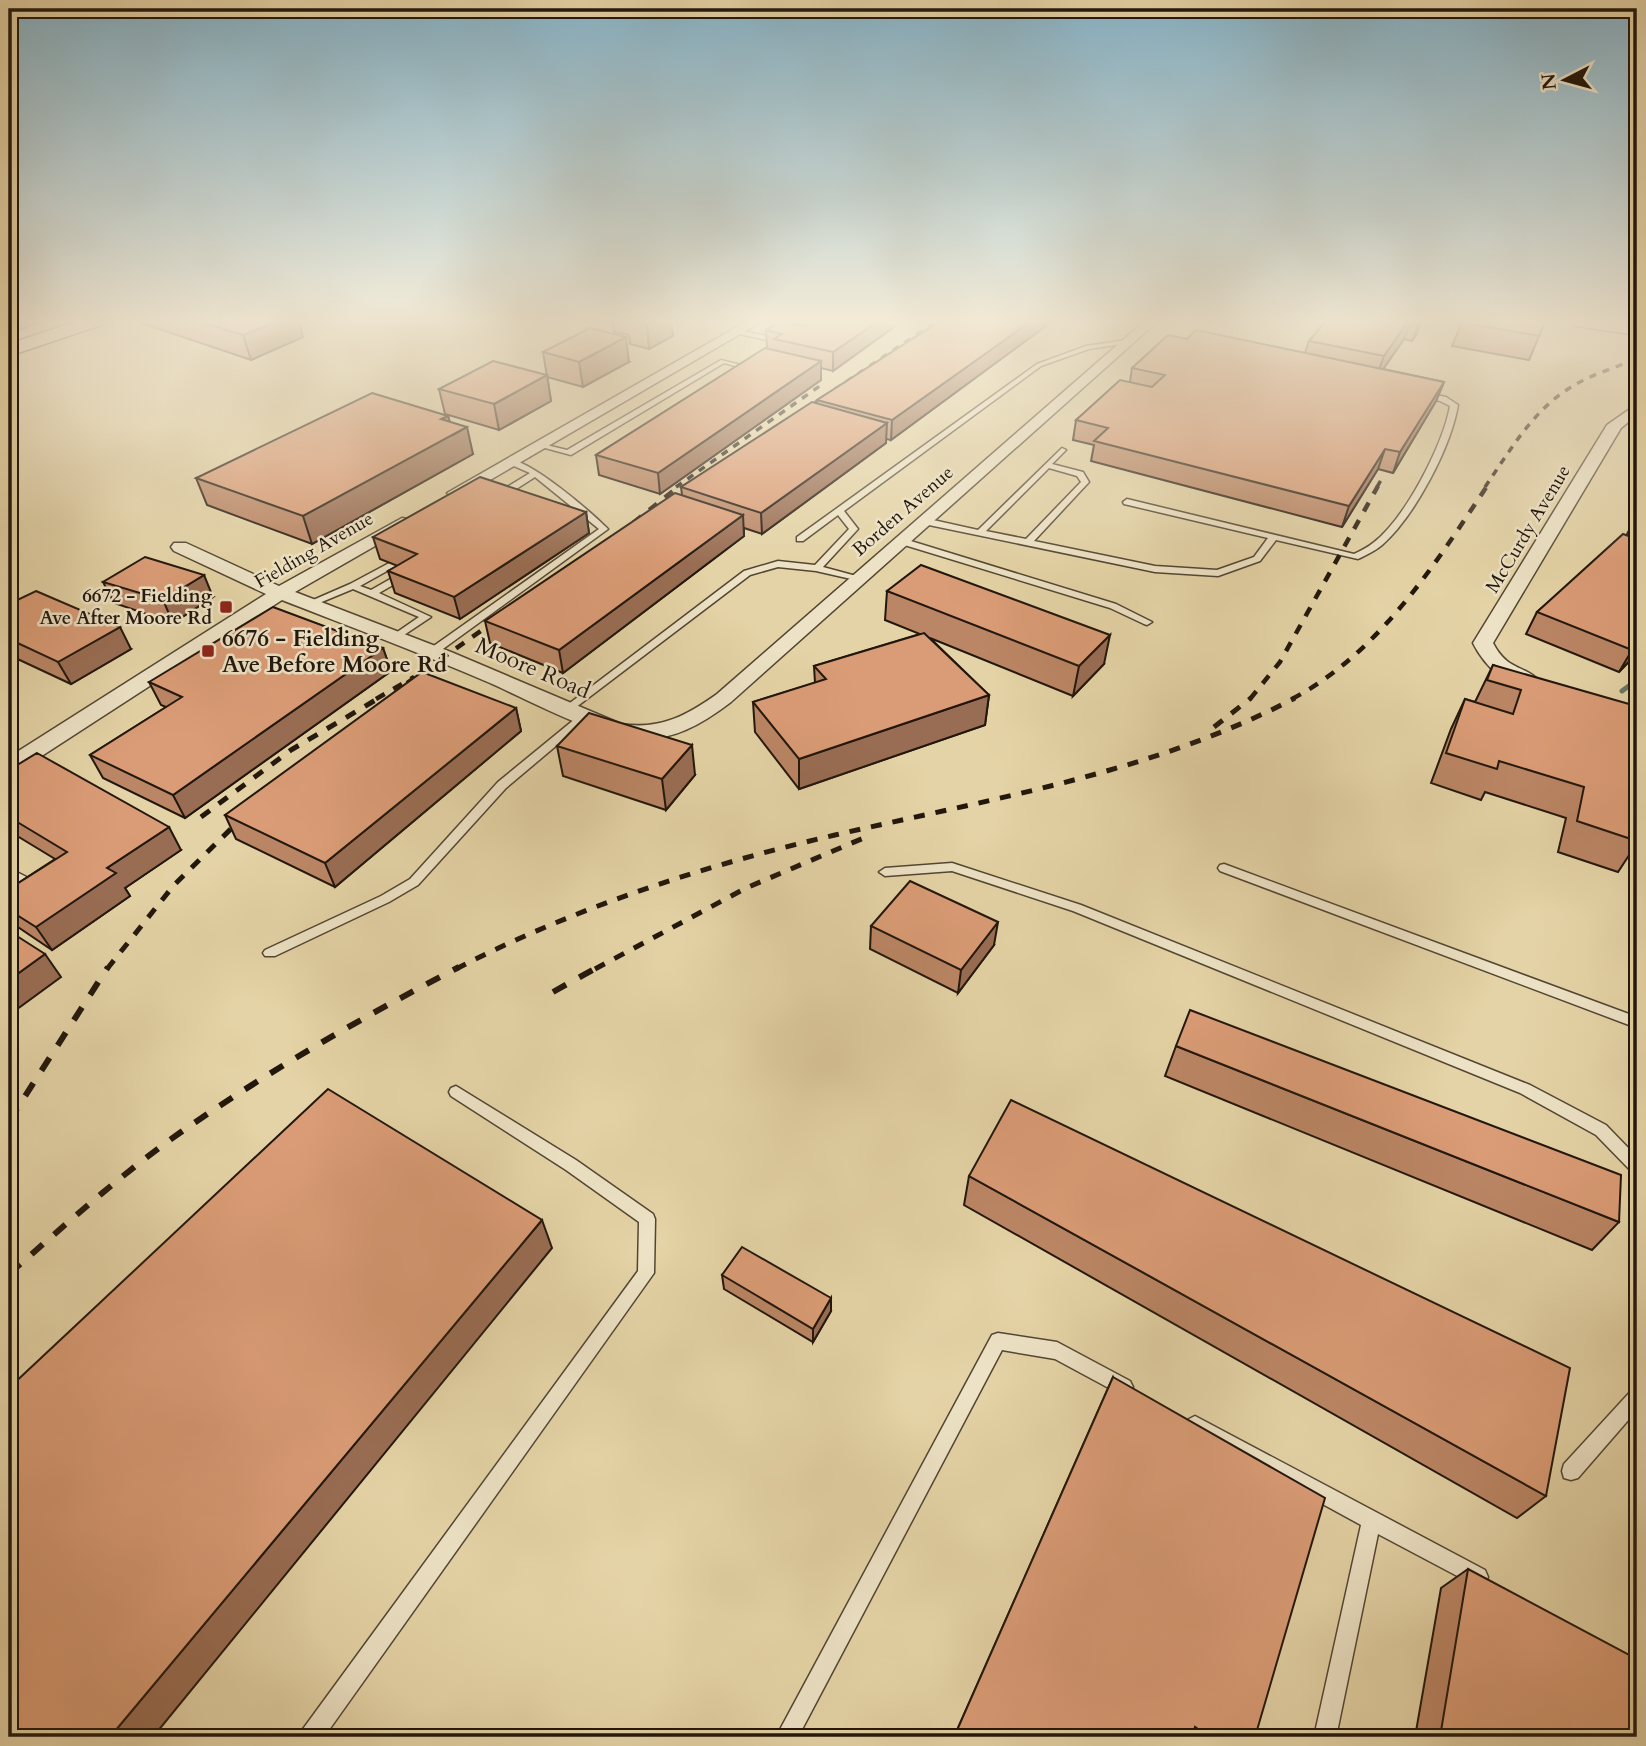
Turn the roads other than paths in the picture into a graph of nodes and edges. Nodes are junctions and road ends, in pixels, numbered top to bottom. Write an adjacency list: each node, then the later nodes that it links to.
1 (614, 401): 7 (street)
2 (655, 401): 7 (lane)
3 (987, 401): 17 (lane)
4 (1060, 401): 19 (street, Borden Avenue)
5 (1448, 401): 21 (lane)
6 (1637, 408): 37 (street, McCurdy Avenue)
7 (538, 445): 9 (street)
8 (1062, 450): 10 (lane)
9 (510, 461): 11 (lane); 16 (street)
10 (1048, 465): 20 (lane); 24 (lane)
11 (535, 474): 12 (lane); 14 (lane)
12 (558, 493): 13 (lane); 36 (lane)
13 (547, 499)
14 (492, 500)
15 (1127, 502): 21 (lane)
16 (438, 503)
17 (839, 511): 22 (lane); 27 (lane)
18 (413, 516): 31 (street, Fielding Avenue)
19 (924, 521): 20 (lane); 23 (street, Borden Avenue)
20 (980, 533): 24 (lane)
21 (1273, 537): 24 (lane)
22 (800, 539)
23 (901, 541): 29 (street, Borden Avenue); 34 (lane)
24 (1028, 542)
25 (180, 547): 31 (street, Moore Road)
26 (393, 564): 30 (lane)
27 (817, 568): 29 (lane); 38 (lane)
28 (411, 571): 32 (lane)
29 (857, 579): 39 (street, Borden Avenue)
30 (353, 586): 32 (lane); 33 (lane)
31 (280, 593): 33 (street, Moore Road); 40 (street, Fielding Avenue)
32 (371, 594): 35 (lane)
33 (309, 604): 35 (street, Moore Road)
34 (1147, 622)
35 (395, 637): 36 (street, Moore Road)
36 (432, 652): 38 (street, Moore Road)
37 (1544, 685)
38 (576, 713): 39 (street, Moore Road); 45 (lane)
39 (676, 729)
40 (9, 767)
41 (1224, 868): 46 (lane)
42 (9, 872): 44 (lane)
43 (885, 872): 48 (lane)
44 (42, 891)
45 (270, 953)
46 (1637, 1023)
47 (456, 1092): 55 (lane)
48 (1637, 1167)
49 (1142, 1396): 56 (lane)
50 (1637, 1398): 52 (lane)
51 (1178, 1416): 53 (lane)
52 (1571, 1471)
53 (1372, 1519): 54 (lane); 57 (lane)
54 (1493, 1585)
55 (311, 1737)
56 (787, 1737)
57 (1325, 1737)

